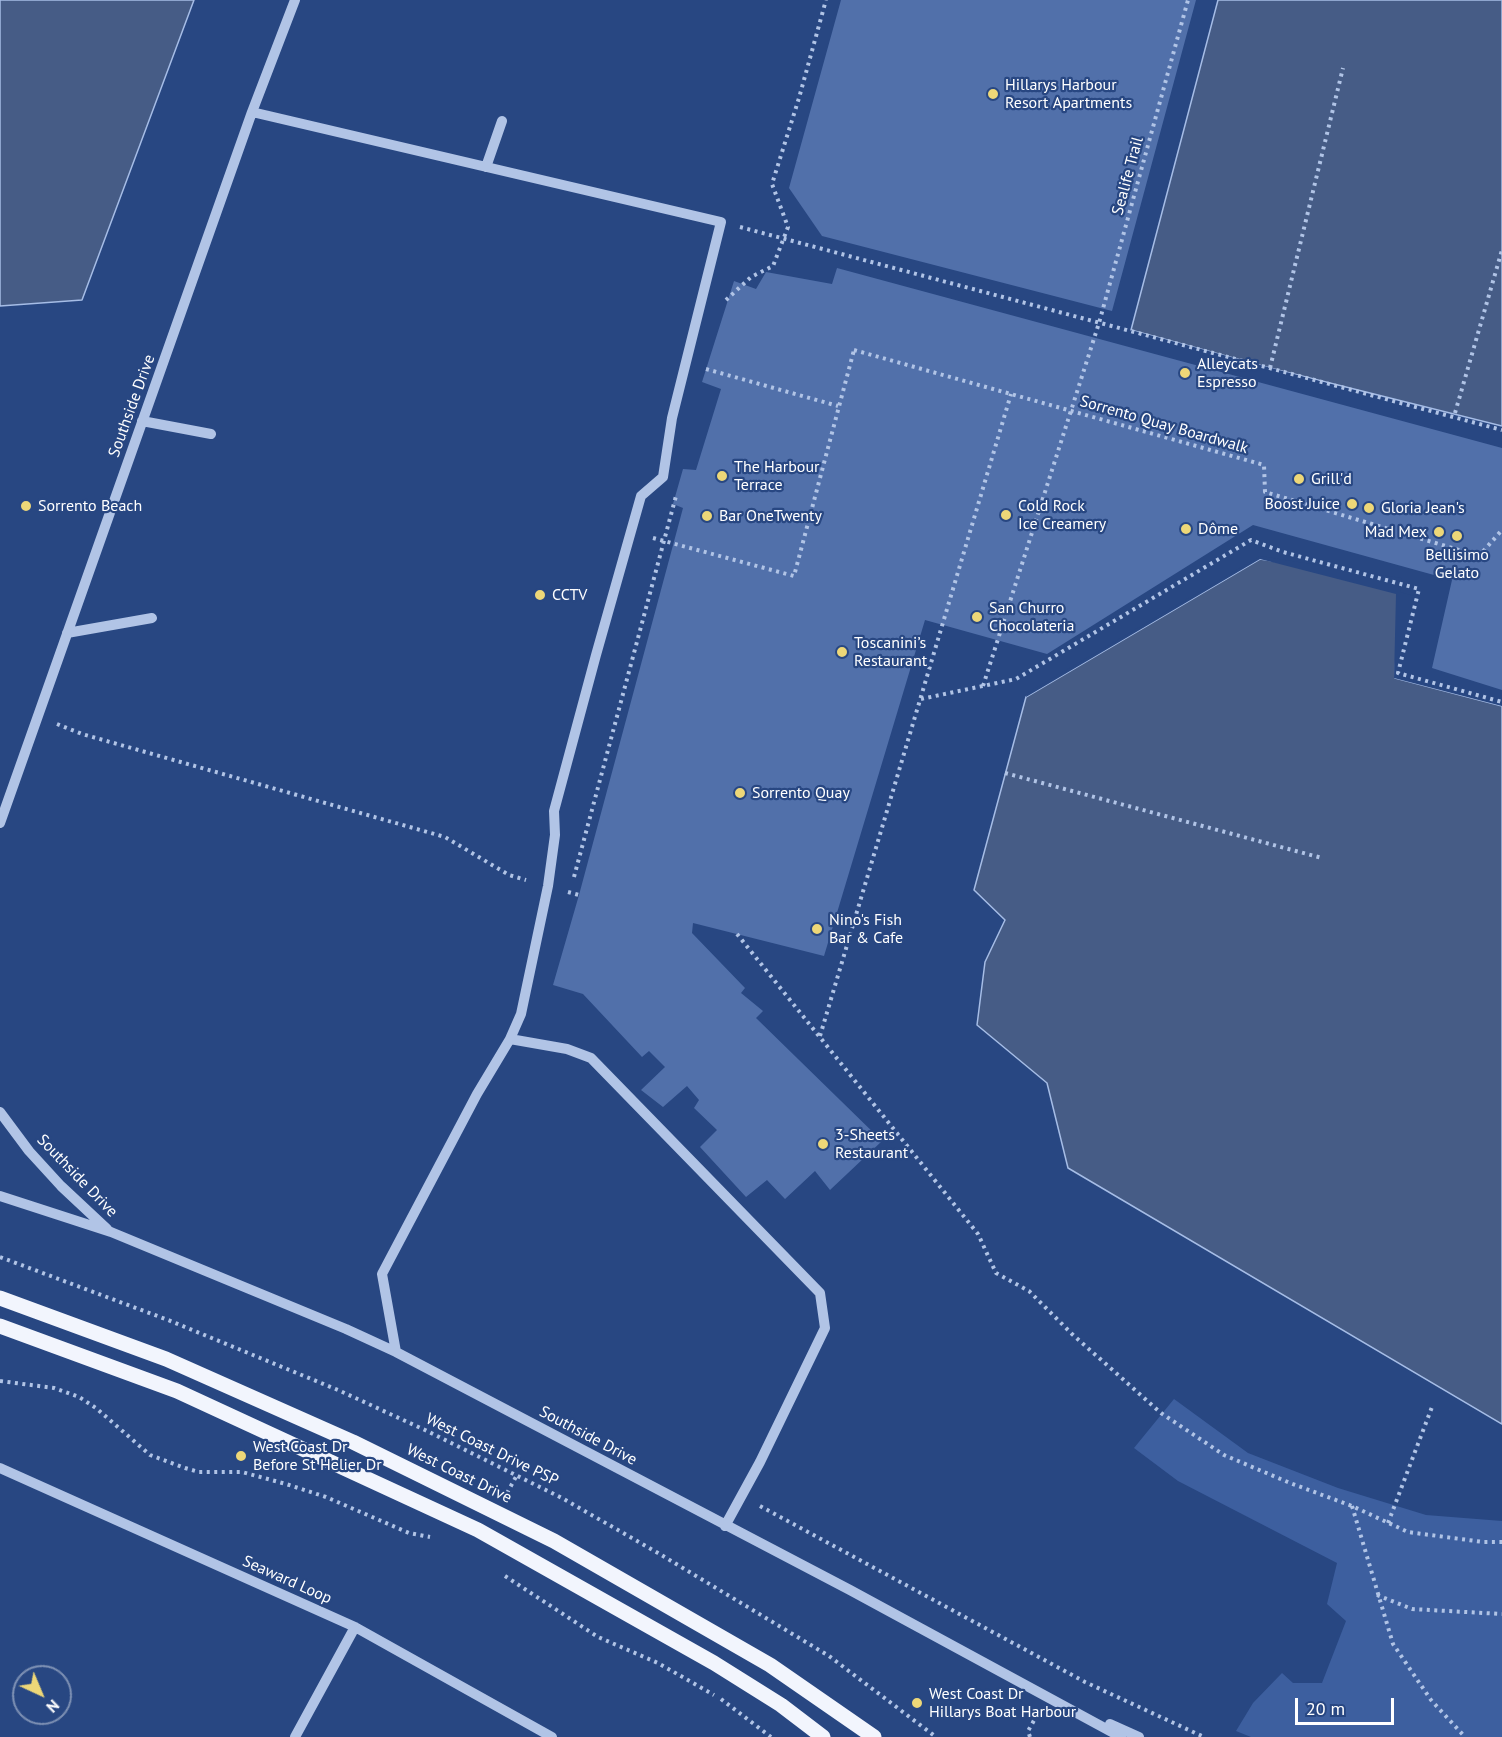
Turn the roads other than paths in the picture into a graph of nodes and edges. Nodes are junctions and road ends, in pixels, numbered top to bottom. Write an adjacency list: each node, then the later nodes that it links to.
1 (295, 0): 2 (street, Southside Drive)
2 (252, 112): 4 (street); 5 (street, Southside Drive)
3 (502, 121): 4 (street)
4 (486, 167): 10 (street)
5 (142, 422): 6 (street); 8 (street, Southside Drive)
6 (212, 434)
7 (152, 618): 8 (street)
8 (67, 633): 9 (street, Southside Drive)
9 (0, 823)
10 (510, 1039): 16 (street); 18 (street)
11 (0, 1112): 13 (street, Southside Drive)
12 (0, 1196): 13 (street, Southside Drive)
13 (111, 1232): 16 (street, Southside Drive)
14 (0, 1298): 24 (main road, West Coast Drive)
15 (0, 1326): 23 (main road)
16 (396, 1352): 18 (street, Southside Drive)
17 (0, 1468): 19 (street, Seaward Loop)
18 (725, 1526): 20 (street, Southside Drive)
19 (355, 1627): 21 (street); 22 (street, Seaward Loop)
20 (1039, 1691): 25 (street, Southside Drive); 26 (street, Southside Drive)
21 (295, 1737)
22 (552, 1737)
23 (823, 1737)
24 (874, 1737)
25 (1121, 1737)
26 (1139, 1737)

